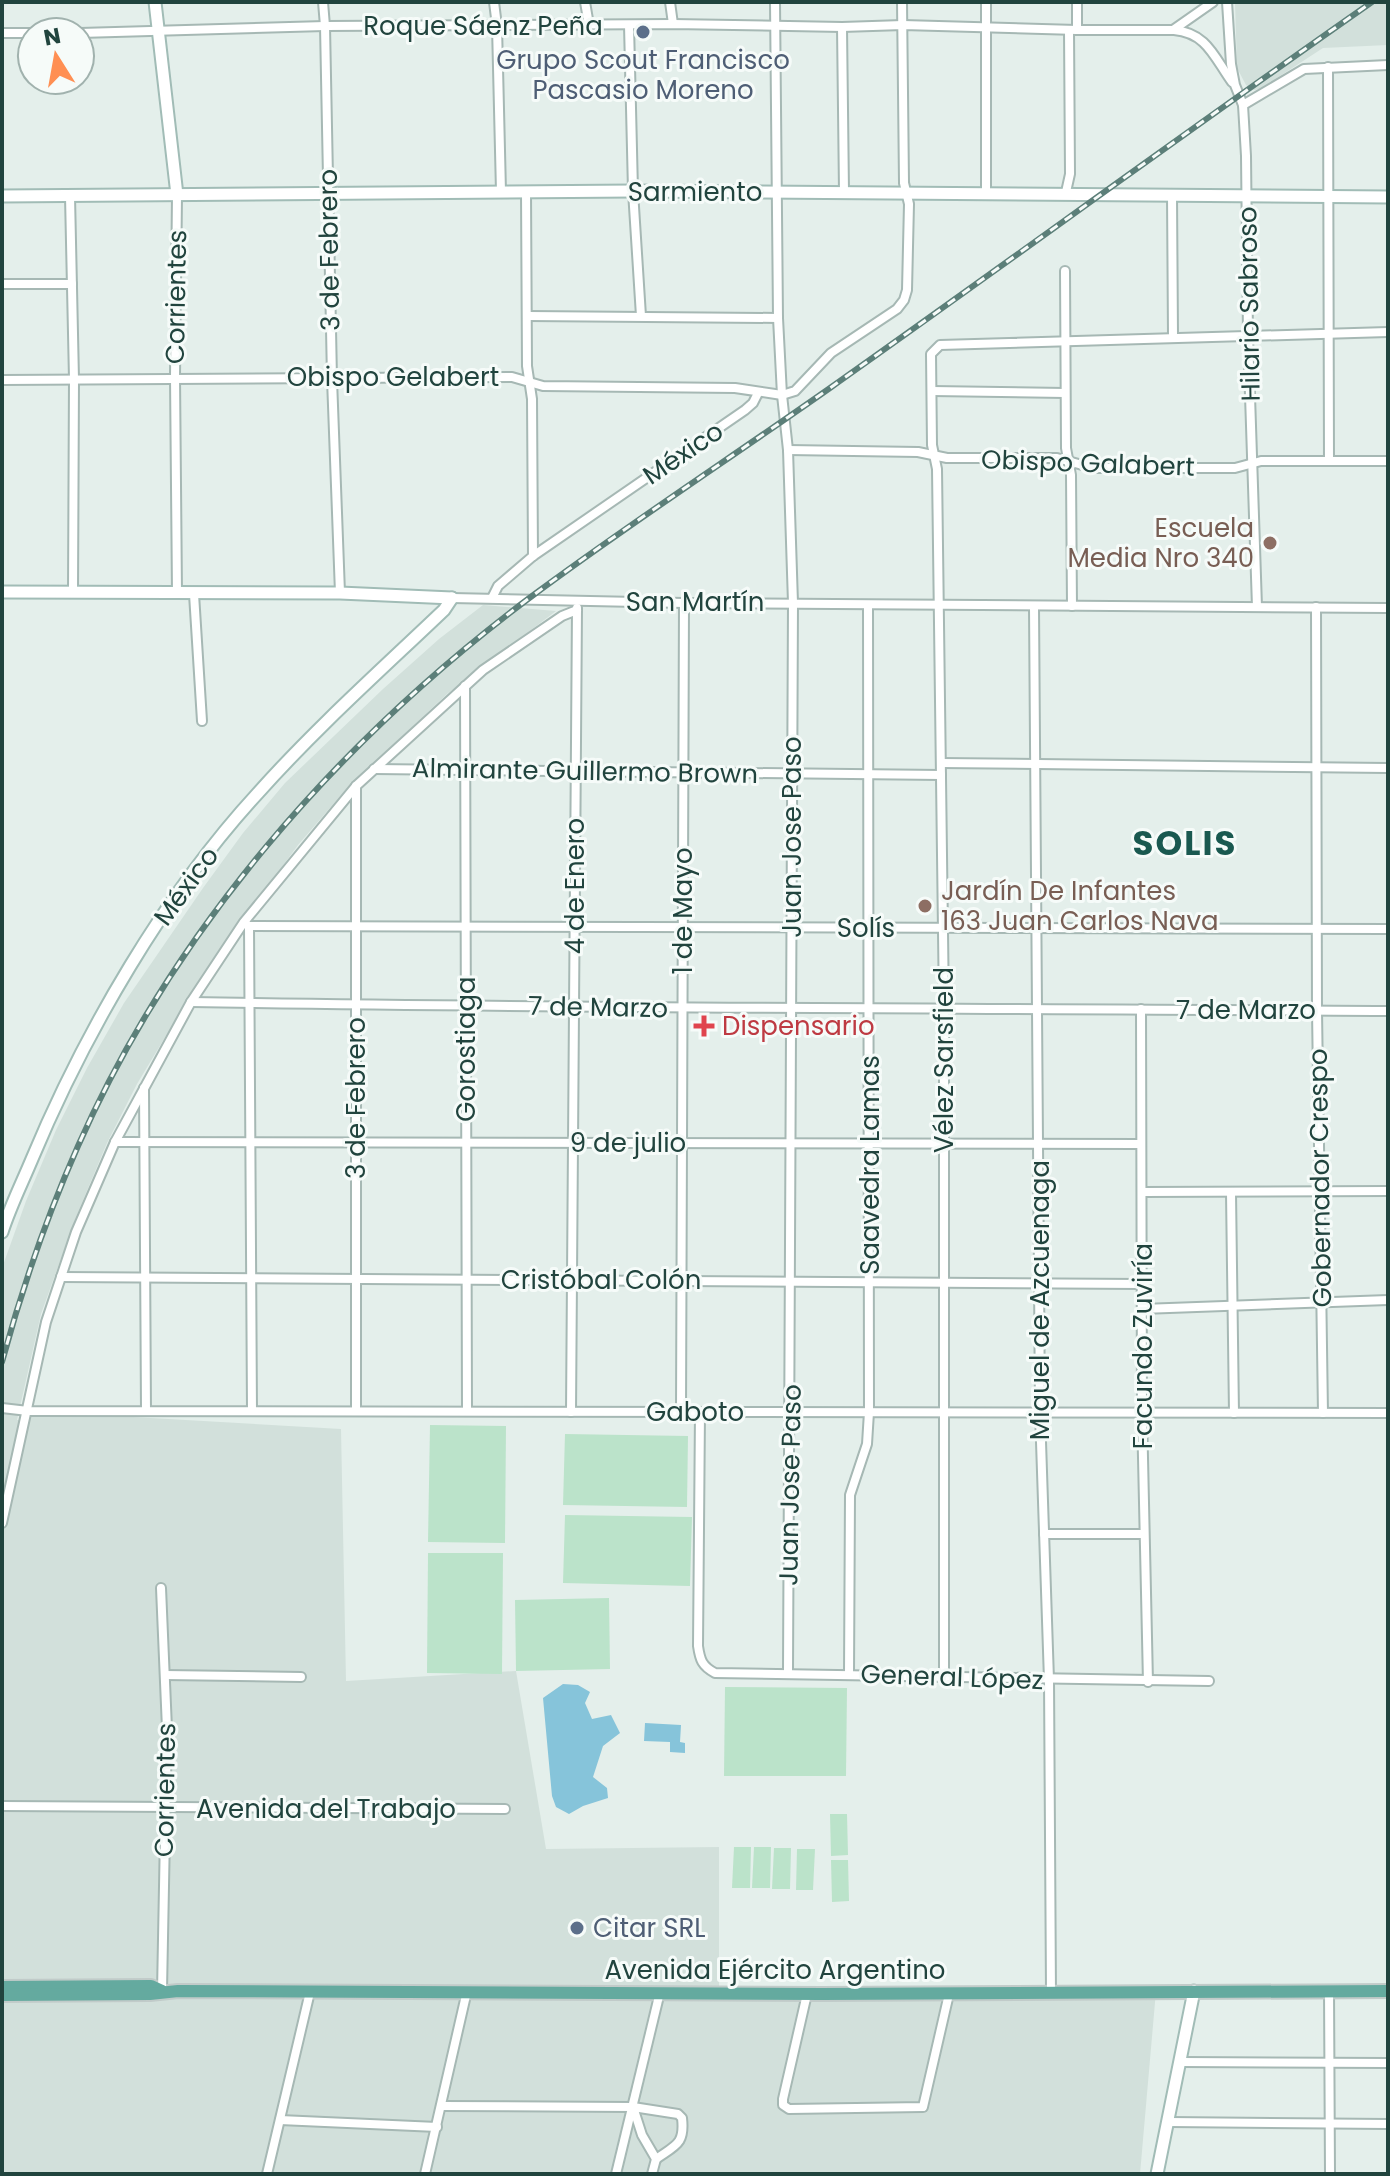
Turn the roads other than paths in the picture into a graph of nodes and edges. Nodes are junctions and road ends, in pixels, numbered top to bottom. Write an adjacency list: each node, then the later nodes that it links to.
1 (155, 2): 24 (street, Corrientes)
2 (323, 2): 17 (street, 3 de Febrero)
3 (494, 2): 18 (street)
4 (585, 2): 13 (street)
5 (670, 2): 12 (street)
6 (775, 2): 19 (street, Juan Jose Paso)
7 (902, 2): 15 (street)
8 (986, 2): 20 (street)
9 (1077, 2): 22 (street)
10 (1213, 2): 23 (street)
11 (1227, 2): 29 (street, Hilario Sabroso)
12 (673, 24): 14 (street, Roque Sáenz Peña); 19 (street, Roque Sáenz Peña)
13 (589, 25): 14 (street, Roque Sáenz Peña); 18 (street, Roque Sáenz Peña)
14 (629, 25): 31 (street)
15 (903, 25): 20 (street, Roque Sáenz Peña); 21 (street, Roque Sáenz Peña); 36 (street)
16 (2, 26): 25 (street)
17 (325, 26): 18 (street, Roque Sáenz Peña); 24 (street, Roque Sáenz Peña); 39 (street, 3 de Febrero)
18 (497, 26): 32 (street)
19 (776, 26): 21 (street, Roque Sáenz Peña); 34 (street, Juan Jose Paso)
20 (987, 26): 22 (street, Roque Sáenz Peña); 37 (street)
21 (842, 27): 35 (street)
22 (1073, 30): 23 (street, Roque Sáenz Peña); 38 (street)
23 (1173, 30): 29 (street, Roque Sáenz Peña)
24 (160, 32): 26 (street, Roque Sáenz Peña); 40 (street, Corrientes)
25 (2, 33)
26 (96, 33)
27 (1388, 65): 28 (street)
28 (1328, 67): 30 (street); 46 (street)
29 (1235, 85): 30 (street, Hilario Sabroso)
30 (1243, 105): 44 (street, Hilario Sabroso)
31 (633, 191): 33 (street, Sarmiento); 34 (street, Sarmiento); 51 (street)
32 (501, 192): 33 (street, Sarmiento); 39 (street, Sarmiento)
33 (526, 192): 50 (street)
34 (778, 192): 35 (street, Sarmiento); 52 (street, Juan Jose Paso)
35 (844, 192): 36 (street, Sarmiento)
36 (906, 192): 37 (street, Sarmiento); 66 (street)
37 (986, 192): 38 (street, Sarmiento)
38 (1066, 192): 41 (street, Sarmiento)
39 (328, 193): 40 (street, Sarmiento); 60 (street, 3 de Febrero)
40 (177, 195): 43 (street, Sarmiento); 58 (street, Corrientes)
41 (1172, 195): 44 (street, Sarmiento); 56 (street)
42 (2, 196): 43 (street, Sarmiento)
43 (70, 196): 49 (street)
44 (1246, 197): 46 (street, Sarmiento); 55 (street, Hilario Sabroso)
45 (1388, 197): 46 (street, Sarmiento)
46 (1327, 198): 54 (street)
47 (1065, 271): 57 (street)
48 (2, 284): 49 (street)
49 (72, 284): 59 (street)
50 (528, 316): 51 (street); 62 (street)
51 (641, 316): 52 (street)
52 (778, 318): 66 (street, Juan Jose Paso)
53 (1388, 332): 54 (street)
54 (1328, 333): 55 (street); 69 (street)
55 (1248, 335): 56 (street); 72 (street, Hilario Sabroso)
56 (1173, 336): 57 (street)
57 (1065, 341): 63 (street, Vélez Sarsfield); 65 (street)
58 (175, 377): 59 (street, Obispo Gelabert); 60 (street, Obispo Gelabert); 76 (street, Corrientes)
59 (74, 379): 61 (street, Obispo Gelabert); 75 (street)
60 (332, 379): 62 (street, Obispo Gelabert); 77 (street, 3 de Febrero)
61 (2, 380)
62 (530, 381): 64 (street, Obispo Gelabert); 73 (street)
63 (932, 391): 65 (street); 68 (street, Vélez Sarsfield)
64 (758, 393): 66 (street, Obispo Gelabert); 73 (street, México)
65 (1065, 393): 71 (street)
66 (782, 395): 67 (street, Juan Jose Paso)
67 (788, 450): 68 (street, Obispo Galabert); 82 (street, Juan Jose Paso)
68 (934, 456): 71 (street, Obispo Galabert); 83 (street, Vélez Sarsfield)
69 (1329, 460): 70 (street, Obispo Galabert); 72 (street, Obispo Galabert)
70 (1388, 461)
71 (1069, 462): 72 (street, Obispo Galabert); 86 (street)
72 (1253, 464): 88 (street, Hilario Sabroso)
73 (533, 556): 80 (street, México)
74 (2, 592): 75 (street, San Martín)
75 (73, 593): 76 (street, San Martín)
76 (177, 593): 78 (street, San Martín)
77 (340, 593): 78 (street, San Martín); 79 (street, San Martín)
78 (194, 594): 92 (street)
79 (452, 598): 80 (street, San Martín); 146 (street, México)
80 (492, 598): 85 (street, San Martín)
81 (684, 603): 82 (street, San Martín); 85 (street, San Martín); 100 (street, 1 de Mayo)
82 (793, 603): 84 (street, San Martín); 101 (street, Juan Jose Paso)
83 (939, 604): 84 (street, San Martín); 87 (street, San Martín); 93 (street, Vélez Sarsfield)
84 (868, 605): 102 (street, Saavedra Lamas)
85 (577, 606): 91 (street); 99 (street, 4 de Enero)
86 (1072, 606): 87 (street, San Martín); 88 (street, San Martín)
87 (1034, 607): 94 (street, Miguel de Azcuenaga)
88 (1257, 607): 89 (street, San Martín)
89 (1316, 607): 90 (street, San Martín); 95 (street, Gobernador Crespo)
90 (1388, 608)
91 (465, 686): 97 (street); 98 (street, Gorostiaga)
92 (202, 721)
93 (941, 763): 94 (street); 103 (street, Vélez Sarsfield)
94 (1035, 765): 95 (street); 113 (street, Miguel de Azcuenaga)
95 (1317, 767): 96 (street); 114 (street, Gobernador Crespo)
96 (1388, 768)
97 (373, 769): 98 (street, Almirante Guillermo Brown); 104 (street)
98 (465, 770): 99 (street, Almirante Guillermo Brown); 107 (street, Gorostiaga)
99 (576, 771): 100 (street, Almirante Guillermo Brown); 108 (street, 4 de Enero)
100 (683, 772): 101 (street, Almirante Guillermo Brown); 109 (street, 1 de Mayo)
101 (792, 774): 102 (street, Almirante Guillermo Brown); 110 (street, Juan Jose Paso)
102 (869, 774): 103 (street, Almirante Guillermo Brown); 111 (street, Saavedra Lamas)
103 (941, 775): 112 (street, Vélez Sarsfield)
104 (356, 786): 105 (street); 106 (street, 3 de Febrero)
105 (246, 924): 106 (street, Solís); 116 (street); 117 (street)
106 (358, 927): 107 (street, Solís); 118 (street, 3 de Febrero)
107 (466, 927): 108 (street, Solís); 119 (street, Gorostiaga)
108 (575, 927): 109 (street, Solís); 120 (street, 4 de Enero)
109 (683, 928): 110 (street, Solís); 121 (street, 1 de Mayo)
110 (792, 928): 111 (street, Solís); 126 (street, Juan Jose Paso)
111 (869, 928): 112 (street, Solís); 123 (street, Saavedra Lamas)
112 (943, 928): 113 (street, Solís); 124 (street, Vélez Sarsfield)
113 (1036, 928): 114 (street, Solís); 122 (street, Miguel de Azcuenaga)
114 (1317, 929): 115 (street, Solís); 127 (street, Gobernador Crespo)
115 (1388, 929)
116 (191, 1002): 117 (street, 7 de Marzo); 129 (street)
117 (247, 1003): 118 (street, 7 de Marzo); 132 (street)
118 (356, 1004): 119 (street, 7 de Marzo); 133 (street, 3 de Febrero)
119 (466, 1006): 120 (street, 7 de Marzo); 134 (street, Gorostiaga)
120 (574, 1007): 121 (street, 7 de Marzo); 135 (street, 4 de Enero)
121 (682, 1008): 126 (street, 7 de Marzo); 136 (street, 1 de Mayo)
122 (1038, 1008): 124 (street, 7 de Marzo); 125 (street, 7 de Marzo); 140 (street, Miguel de Azcuenaga)
123 (869, 1009): 124 (street, 7 de Marzo); 126 (street, 7 de Marzo); 138 (street, Saavedra Lamas)
124 (944, 1009): 139 (street, Vélez Sarsfield)
125 (1141, 1009): 127 (street, 7 de Marzo); 141 (street, Facundo Zuviría)
126 (792, 1010): 137 (street, Juan Jose Paso)
127 (1317, 1011): 128 (street, 7 de Marzo); 145 (street, Gobernador Crespo)
128 (1388, 1011)
129 (144, 1088): 130 (street); 131 (street)
130 (115, 1142): 131 (street, 9 de julio); 147 (street)
131 (145, 1142): 132 (street, 9 de julio); 148 (street)
132 (249, 1142): 133 (street, 9 de julio); 149 (street)
133 (356, 1143): 134 (street, 9 de julio); 150 (street, 3 de Febrero)
134 (466, 1143): 135 (street, 9 de julio); 151 (street, Gorostiaga)
135 (574, 1143): 136 (street, 9 de julio); 152 (street, 4 de Enero)
136 (681, 1143): 137 (street, 9 de julio); 153 (street, 1 de Mayo)
137 (791, 1143): 138 (street, 9 de julio); 154 (street, Juan Jose Paso)
138 (869, 1144): 139 (street, 9 de julio); 155 (street, Saavedra Lamas)
139 (944, 1144): 140 (street, 9 de julio); 156 (street, Vélez Sarsfield)
140 (1039, 1144): 141 (street, 9 de julio); 157 (street, Miguel de Azcuenaga)
141 (1141, 1144): 143 (street, Facundo Zuviría)
142 (1388, 1191): 145 (street)
143 (1143, 1192): 144 (street); 158 (street, Facundo Zuviría)
144 (1231, 1193): 145 (street); 161 (street)
145 (1321, 1193): 160 (street, Gobernador Crespo)
146 (2, 1232)
147 (61, 1277): 148 (street, Cristóbal Colón); 164 (street)
148 (146, 1277): 149 (street, Cristóbal Colón); 165 (street)
149 (251, 1278): 150 (street, Cristóbal Colón); 166 (street)
150 (356, 1279): 151 (street, Cristóbal Colón); 167 (street, 3 de Febrero)
151 (466, 1279): 152 (street, Cristóbal Colón); 168 (street, Gorostiaga)
152 (572, 1280): 153 (street, Cristóbal Colón); 169 (street, 4 de Enero)
153 (681, 1281): 154 (street, Cristóbal Colón); 170 (street, 1 de Mayo)
154 (791, 1282): 155 (street, Cristóbal Colón); 172 (street, Juan Jose Paso)
155 (870, 1282): 156 (street, Cristóbal Colón); 173 (street, Saavedra Lamas)
156 (944, 1283): 157 (street, Cristóbal Colón); 174 (street, Vélez Sarsfield)
157 (1040, 1283): 158 (street, Cristóbal Colón); 175 (street, Miguel de Azcuenaga)
158 (1142, 1284): 162 (street, Facundo Zuviría)
159 (1388, 1300): 160 (street)
160 (1323, 1301): 161 (street); 178 (street, Gobernador Crespo)
161 (1232, 1305): 162 (street); 177 (street)
162 (1142, 1309): 176 (street, Facundo Zuviría)
163 (2, 1408): 164 (street, Gaboto)
164 (28, 1411): 165 (street, Gaboto); 180 (street)
165 (146, 1411): 166 (street, Gaboto)
166 (252, 1411): 167 (street, Gaboto)
167 (356, 1411): 168 (street, Gaboto)
168 (467, 1411): 169 (street, Gaboto)
169 (571, 1412): 170 (street, Gaboto)
170 (681, 1412): 171 (street, Gaboto)
171 (700, 1412): 172 (street, Gaboto); 184 (street, General López)
172 (791, 1412): 173 (street, Gaboto); 184 (street, Juan Jose Paso)
173 (869, 1412): 174 (street, Gaboto); 186 (street, Saavedra Lamas)
174 (945, 1412): 175 (street, Gaboto); 188 (street, Vélez Sarsfield)
175 (1040, 1412): 176 (street, Gaboto); 181 (street, Miguel de Azcuenaga)
176 (1142, 1413): 177 (street, Gaboto); 182 (street, Facundo Zuviría)
177 (1234, 1413): 178 (street, Gaboto)
178 (1323, 1413): 179 (street, Gaboto)
179 (1388, 1413)
180 (2, 1523)
181 (1044, 1534): 182 (street); 189 (street, Miguel de Azcuenaga)
182 (1144, 1534): 191 (street, Facundo Zuviría)
183 (161, 1588): 185 (street, Corrientes)
184 (788, 1672): 186 (street, General López)
185 (165, 1675): 187 (street); 193 (street, Corrientes)
186 (849, 1675): 188 (street, General López)
187 (301, 1677)
188 (944, 1678): 189 (street, General López)
189 (1049, 1680): 191 (street, General López); 203 (street, Miguel de Azcuenaga)
190 (1209, 1681): 191 (street, General López)
191 (1148, 1682)
192 (2, 1806): 193 (street, Avenida del Trabajo)
193 (166, 1809): 194 (street, Avenida del Trabajo); 197 (street, Corrientes)
194 (505, 1809)
195 (2, 1987): 197 (main road, Avenida Ejército Argentino)
196 (1329, 1990): 199 (main road, Avenida Ejército Argentino); 200 (main road, Avenida Ejército Argentino); 208 (street)
197 (162, 1991): 201 (main road, Avenida Ejército Argentino); 206 (main road, Avenida Ejército Argentino)
198 (467, 1991): 201 (main road, Avenida Ejército Argentino); 202 (main road, Avenida Ejército Argentino); 210 (street)
199 (1194, 1991): 203 (main road, Avenida Ejército Argentino); 207 (street)
200 (1388, 1991)
201 (310, 1992): 212 (street)
202 (660, 1992): 204 (main road, Avenida Ejército Argentino); 211 (street)
203 (1051, 1993): 205 (main road, Avenida Ejército Argentino)
204 (807, 1994): 205 (main road, Avenida Ejército Argentino); 205 (street)
205 (949, 1994)
206 (2, 1995)
207 (1181, 2062): 208 (street); 213 (street)
208 (1331, 2063): 209 (street); 214 (street)
209 (1388, 2063)
210 (441, 2106): 211 (street); 216 (street)
211 (633, 2107): 217 (street); 217 (street); 220 (street)
212 (280, 2120): 216 (street); 218 (street)
213 (1169, 2122): 214 (street); 222 (street)
214 (1330, 2124): 215 (street); 223 (street)
215 (1388, 2124)
216 (437, 2127): 219 (street)
217 (656, 2159): 221 (street)
218 (267, 2174)
219 (425, 2174)
220 (616, 2174)
221 (652, 2174)
222 (1157, 2174)
223 (1330, 2174)

